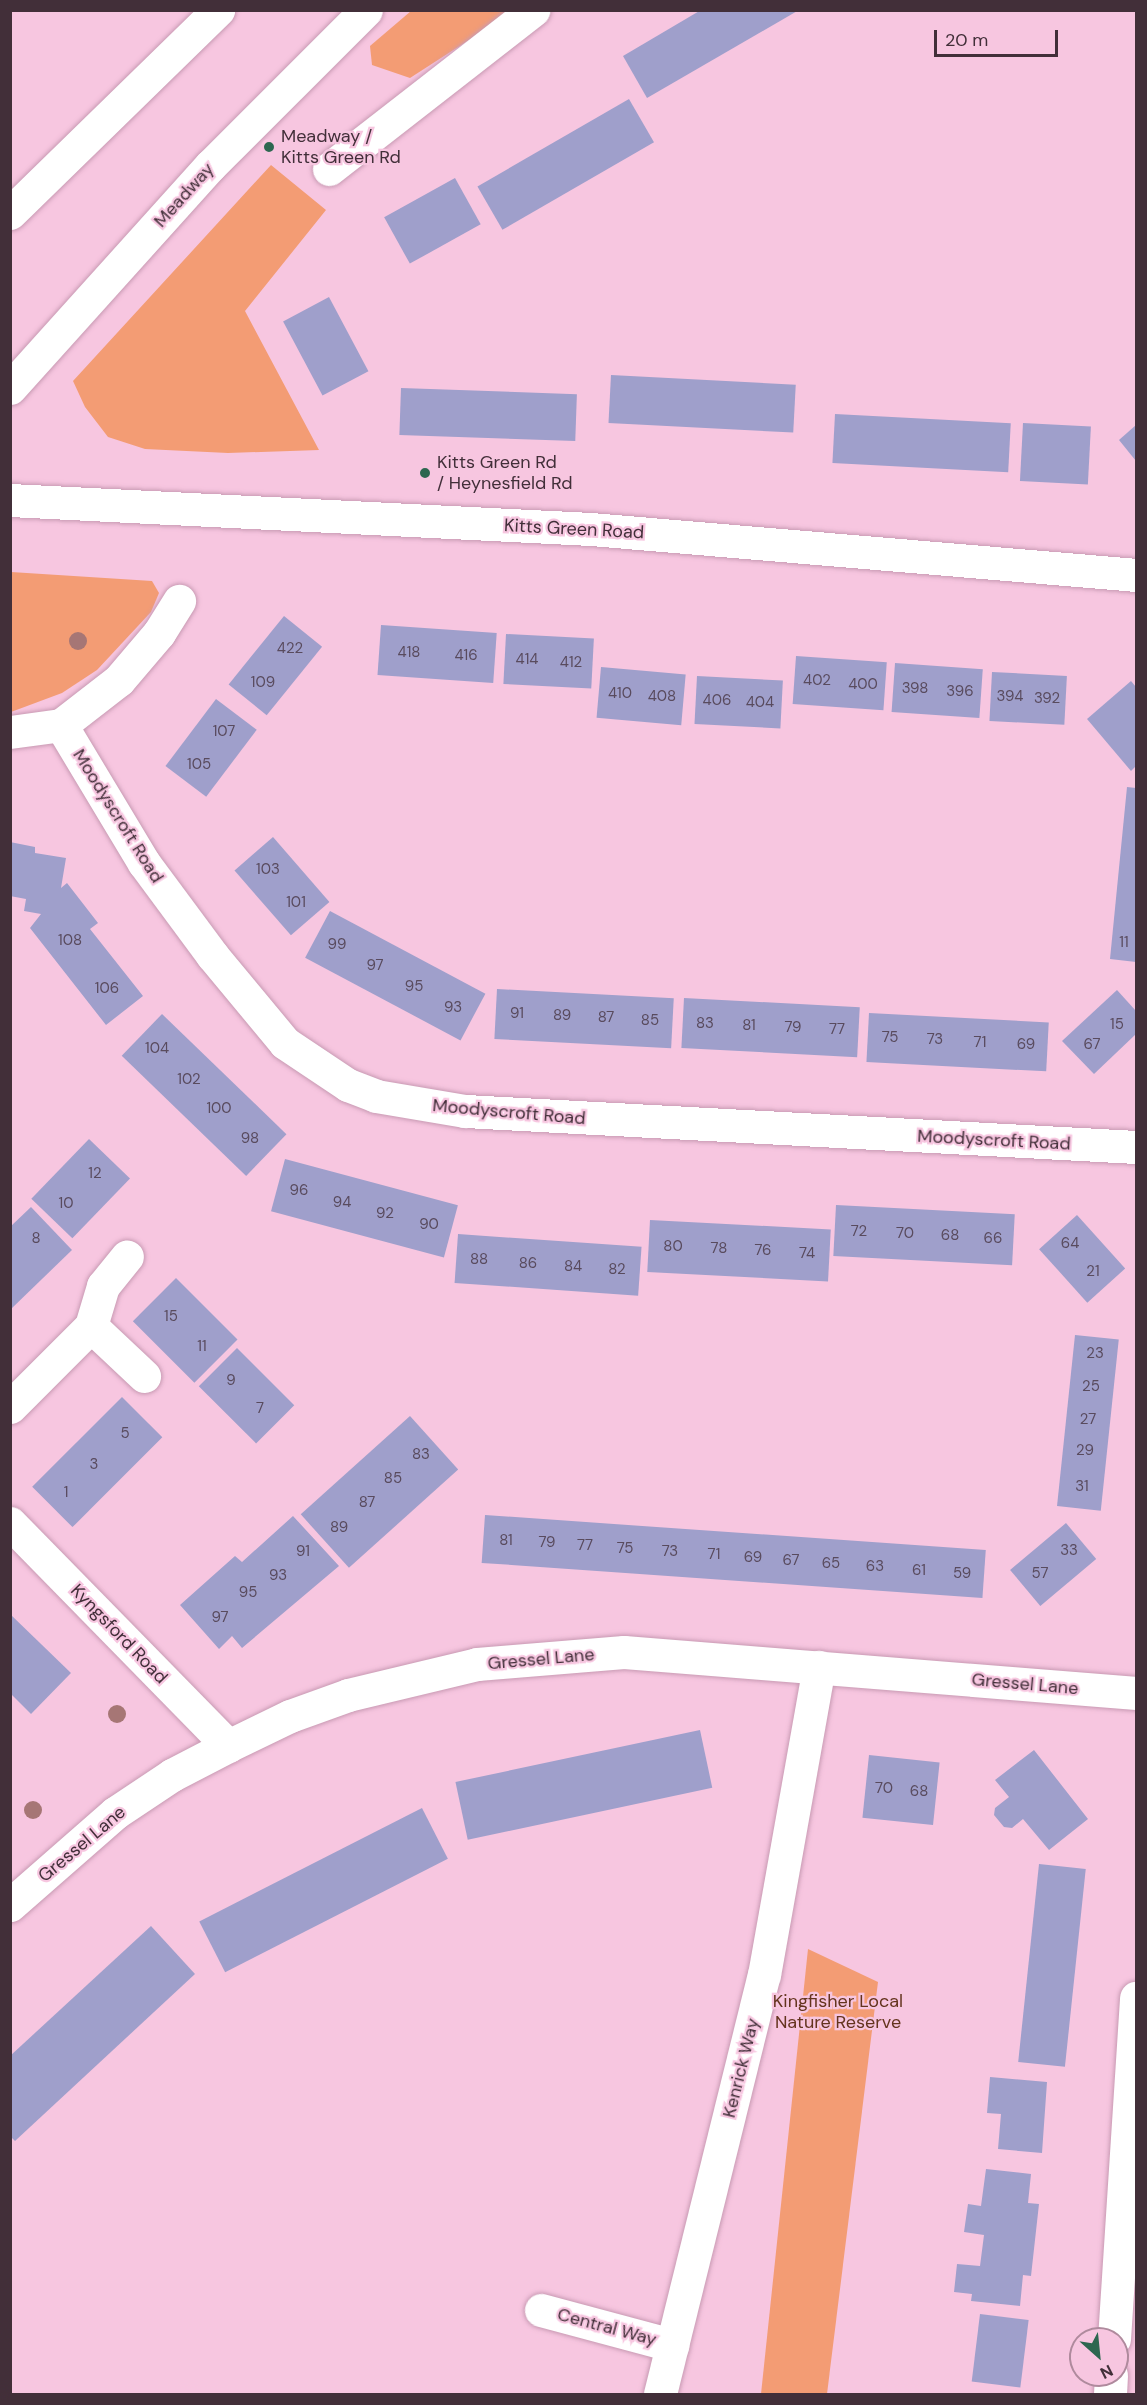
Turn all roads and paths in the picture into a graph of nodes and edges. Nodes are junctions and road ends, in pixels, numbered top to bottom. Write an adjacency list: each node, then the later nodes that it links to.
1 (218, 10): 5 (street)
2 (366, 10): 6 (street, Meadway)
3 (533, 10): 4 (street)
4 (329, 169)
5 (10, 213)
6 (10, 388)
7 (10, 500): 8 (street, Kitts Green Road)
8 (1137, 575)
9 (179, 601): 10 (street)
10 (61, 726): 11 (street); 12 (street, Moodyscroft Road)
11 (10, 732)
12 (1137, 1147)
13 (127, 1256): 14 (street)
14 (91, 1326): 15 (street); 16 (street)
15 (144, 1376)
16 (10, 1407)
17 (10, 1523): 20 (street, Kyngsford Road)
18 (819, 1667): 19 (street, Gressel Lane); 20 (street, Gressel Lane); 26 (street, Kenrick Way)
19 (1137, 1693)
20 (228, 1746): 21 (street, Gressel Lane)
21 (10, 1905)
22 (1137, 1998): 23 (street)
23 (1127, 2261): 25 (street)
24 (541, 2310): 26 (street, Central Way)
25 (1116, 2327)
26 (672, 2345): 27 (street, Kenrick Way)
27 (660, 2394)

